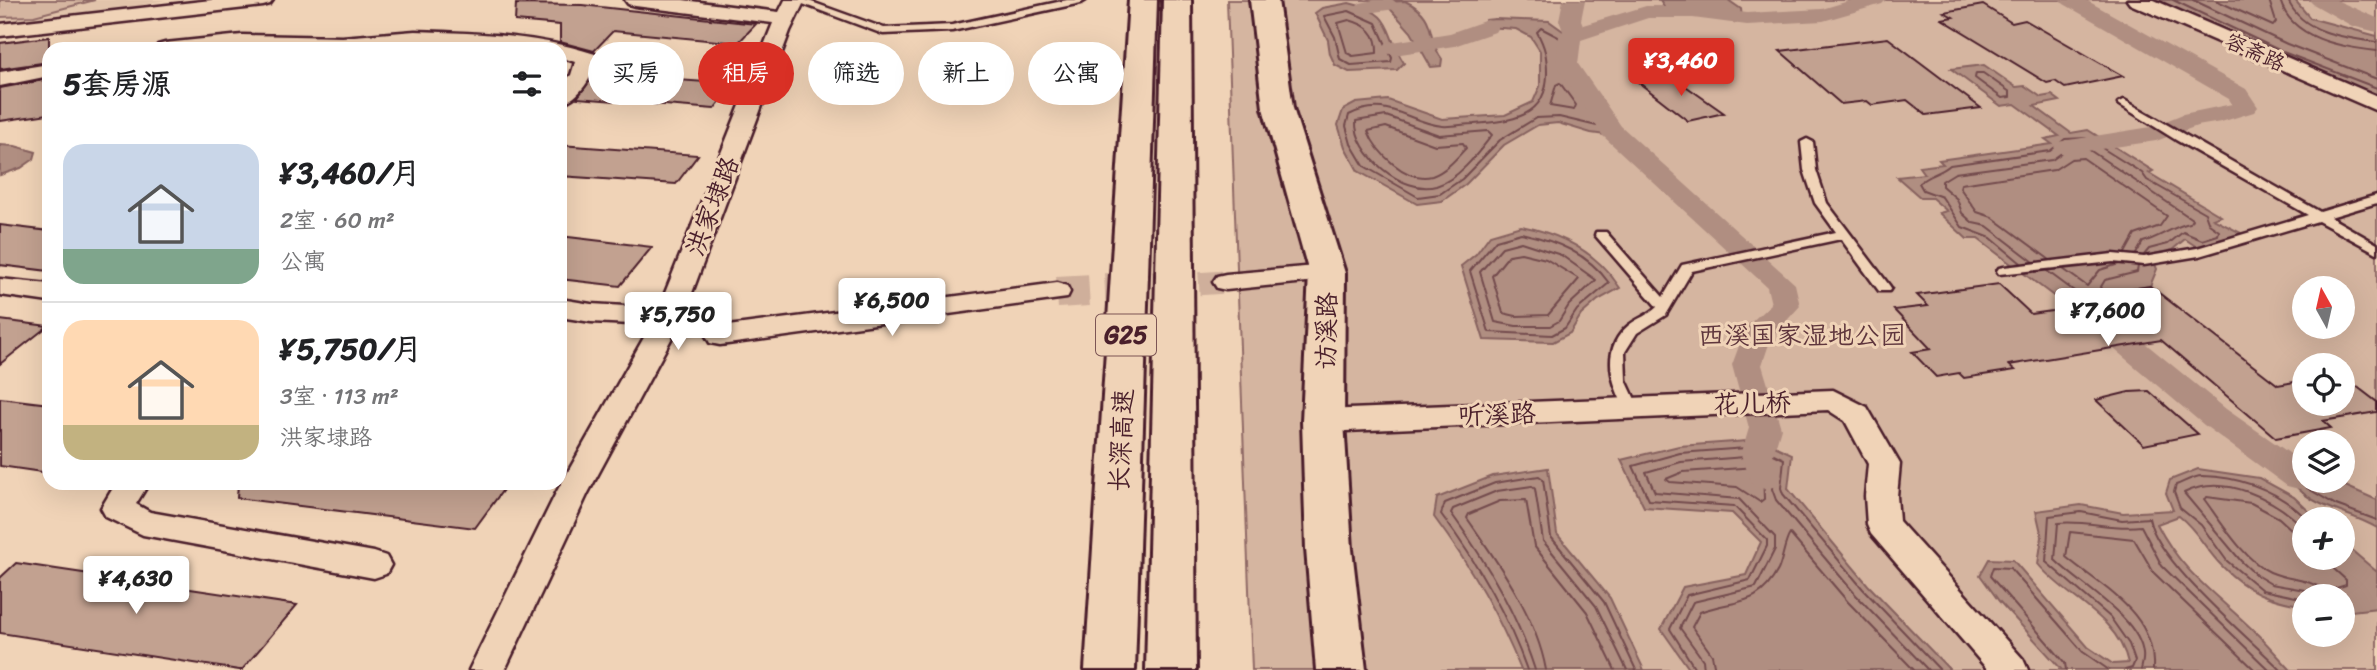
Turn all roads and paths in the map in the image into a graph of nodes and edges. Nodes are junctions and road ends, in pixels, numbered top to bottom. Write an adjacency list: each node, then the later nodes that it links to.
1 (264, 0): 8 (street)
2 (635, 0): 9 (street)
3 (1081, 0): 9 (lane)
4 (1143, 0): 45 (main road, 长深高速 / G25)
5 (1177, 0): 46 (main road, 长深高速 / G25)
6 (1264, 0): 29 (main road, 访溪路)
7 (2137, 0): 21 (street, 容斋路)
8 (217, 2): 10 (street); 11 (street)
9 (793, 6): 37 (street, 洪家埭路)
10 (0, 30)
11 (193, 42)
12 (233, 42): 13 (street)
13 (292, 42)
14 (354, 42): 15 (street)
15 (499, 42)
16 (567, 52): 19 (street)
17 (42, 71): 18 (street)
18 (0, 79)
19 (567, 91)
20 (2124, 103): 24 (lane)
21 (2376, 105)
22 (1807, 142): 25 (lane)
23 (2377, 199): 24 (lane)
24 (2319, 216): 27 (lane); 28 (lane)
25 (1844, 234): 32 (lane); 35 (lane)
26 (1601, 235): 35 (lane)
27 (2377, 249)
28 (2004, 271)
29 (1327, 273): 30 (street); 41 (main road, 访溪路)
30 (1226, 282)
31 (0, 287): 33 (street)
32 (1884, 288)
33 (42, 292)
34 (1056, 292): 38 (street)
35 (1664, 306): 40 (lane)
36 (567, 309): 37 (street)
37 (669, 317): 44 (street, 洪家埭路)
38 (720, 336)
39 (1671, 407): 40 (street, 听溪路); 48 (street, 花儿桥)
40 (1632, 408): 41 (street, 听溪路)
41 (1322, 421): 47 (main road, 访溪路)
42 (129, 490): 43 (street)
43 (374, 565)
44 (487, 670)
45 (1110, 670)
46 (1171, 670)
47 (1340, 670)
48 (2010, 670)

